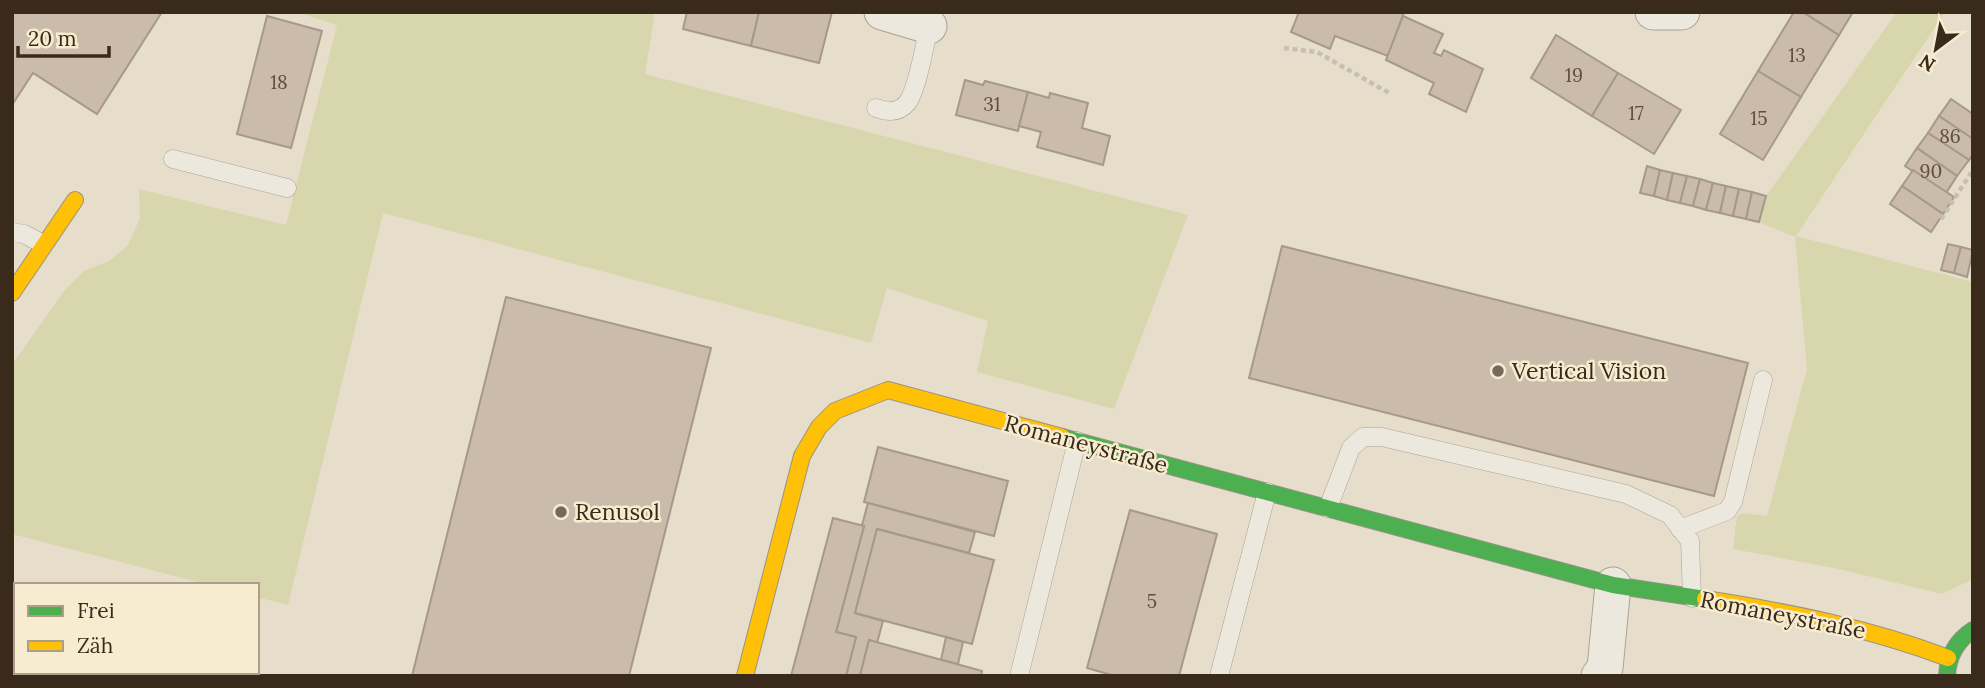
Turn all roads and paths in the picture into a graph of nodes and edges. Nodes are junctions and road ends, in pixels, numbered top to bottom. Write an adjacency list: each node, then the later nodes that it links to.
1 (882, 12): 4 (street)
2 (1653, 12): 3 (street)
3 (1682, 12)
4 (929, 26): 7 (lane)
5 (1284, 48): 6 (path)
6 (1391, 94)
7 (876, 108)
8 (173, 159): 10 (lane)
9 (1973, 170): 12 (path)
10 (287, 188)
11 (75, 200): 14 (street)
12 (1941, 219)
13 (12, 232): 14 (lane)
14 (43, 244): 15 (street)
15 (12, 293)
16 (1763, 380): 20 (lane)
17 (1077, 441): 18 (street, Romaneystraße); 25 (street, Romaneystraße); 26 (lane)
18 (1267, 492): 19 (street, Romaneystraße); 27 (lane)
19 (1328, 508): 20 (lane); 21 (street, Romaneystraße)
20 (1680, 529): 22 (lane)
21 (1613, 585): 22 (street, Romaneystraße); 28 (street)
22 (1692, 597): 24 (street, Romaneystraße)
23 (1973, 630): 24 (street)
24 (1948, 658): 29 (street)
25 (745, 676)
26 (1019, 676)
27 (1219, 676)
28 (1599, 676)
29 (1947, 676)

